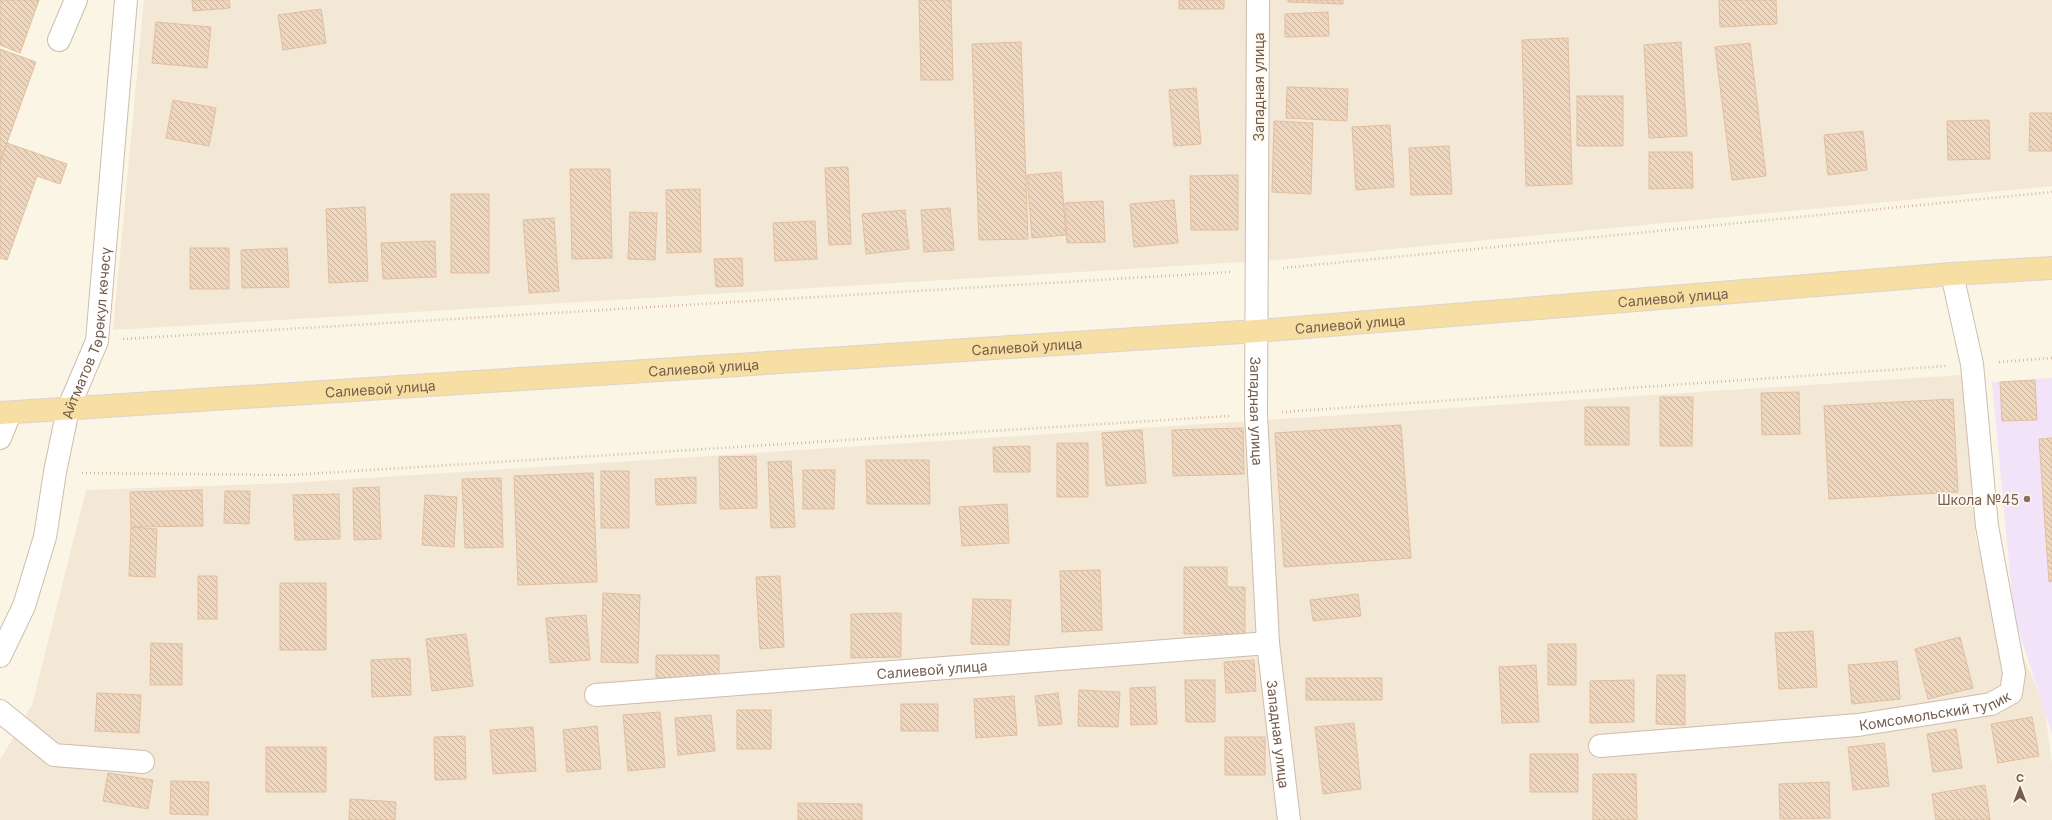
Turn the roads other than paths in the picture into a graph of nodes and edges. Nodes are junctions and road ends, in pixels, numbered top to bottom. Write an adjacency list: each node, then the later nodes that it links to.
1 (76, 0): 4 (street)
2 (126, 0): 8 (street, Айтматов Төрөкул көчөсү)
3 (1258, 0): 7 (street, Западная улица)
4 (58, 40)
5 (2052, 268): 6 (main road, Салиевой улица)
6 (1952, 274): 7 (main road, Салиевой улица); 15 (street, Комсомольский тупик)
7 (1257, 331): 8 (main road, Салиевой улица); 11 (street, Западная улица)
8 (68, 409): 9 (main road, Салиевой улица); 12 (street, Айтматов Төрөкул көчөсү)
9 (5, 413): 10 (street)
10 (0, 438)
11 (1268, 643): 13 (street, Салиевой улица); 17 (street, Западная улица)
12 (0, 656)
13 (596, 695)
14 (0, 711): 16 (street)
15 (1600, 746)
16 (143, 762)
17 (1289, 820)

